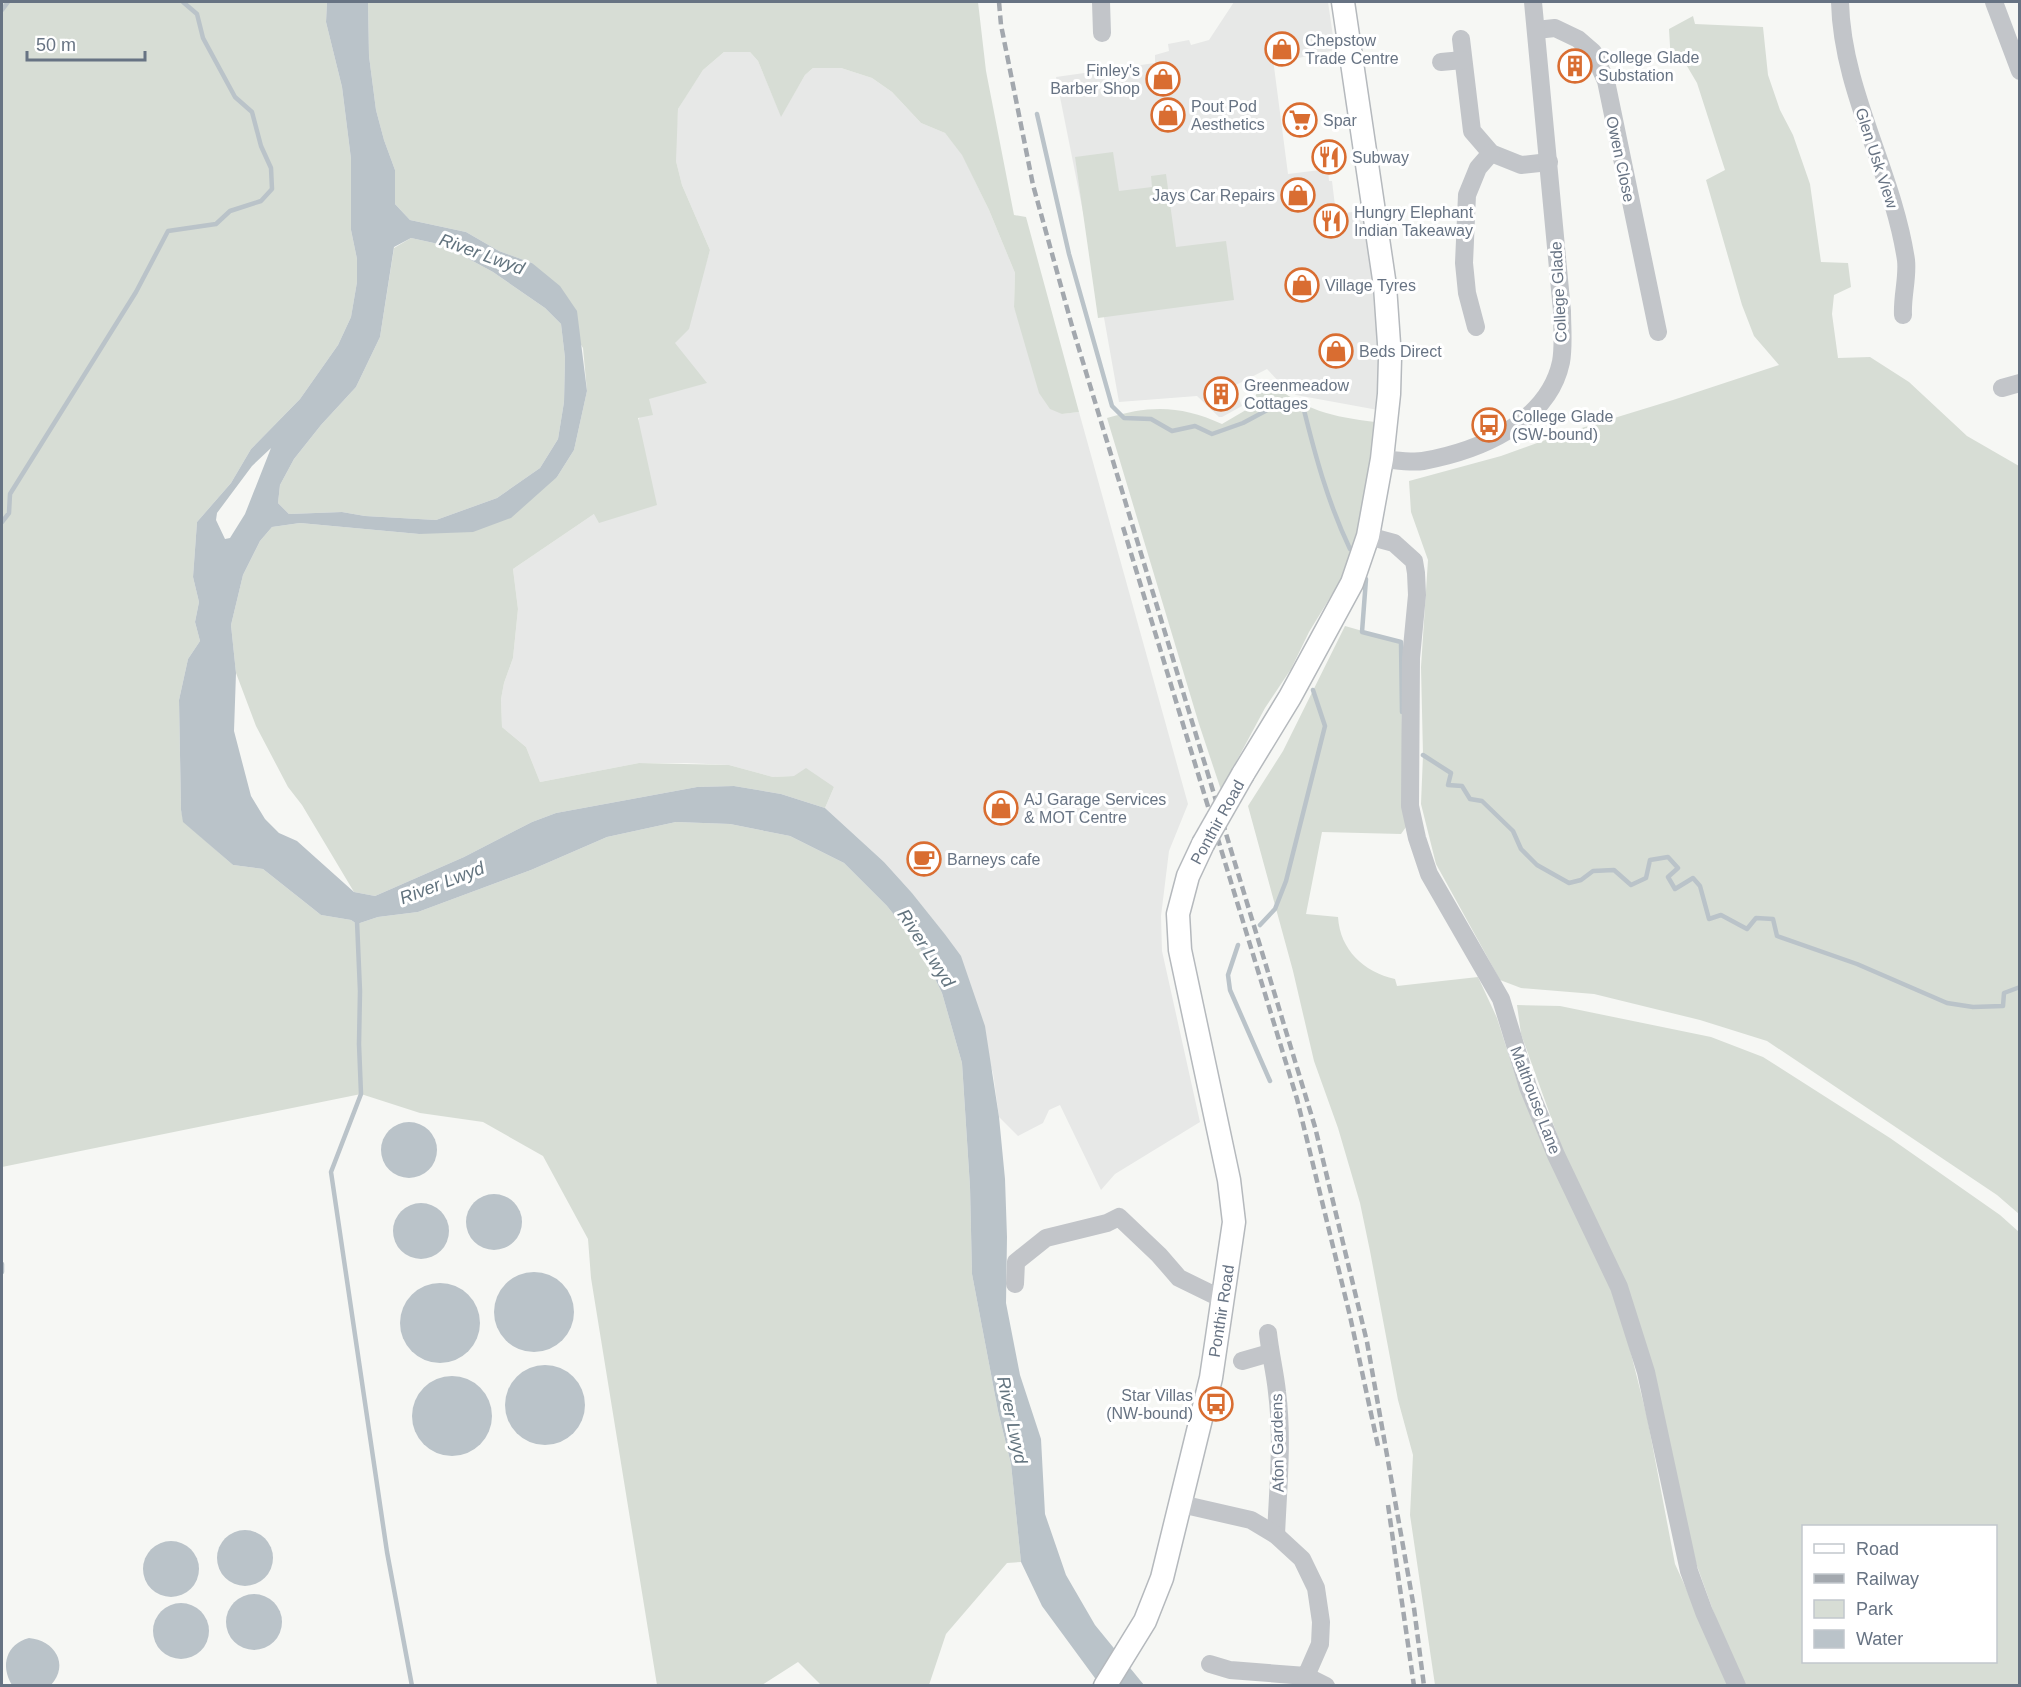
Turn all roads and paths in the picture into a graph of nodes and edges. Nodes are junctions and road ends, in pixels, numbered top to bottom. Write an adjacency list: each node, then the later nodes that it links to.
1 (1101, 2): 7 (street)
2 (1343, 2): 17 (main road, Ponthir Road)
3 (1533, 2): 6 (street, College Glade)
4 (1840, 2): 14 (street, Glen Usk View)
5 (1994, 2): 11 (street)
6 (1536, 30): 13 (street, College Glade); 16 (street, Owen Close)
7 (1102, 33)
8 (1461, 39): 9 (street)
9 (1463, 60): 10 (street); 12 (street)
10 (1441, 63)
11 (2018, 66)
12 (1491, 153): 13 (street); 15 (street)
13 (1549, 162): 17 (street, College Glade)
14 (1903, 315)
15 (1476, 327)
16 (1658, 332)
17 (1382, 459): 18 (main road, Ponthir Road)
18 (1368, 536): 20 (main road, Ponthir Road, bridge); 31 (street, Malthouse Lane)
19 (1015, 1284): 20 (street)
20 (1224, 1300): 24 (main road, Ponthir Road)
21 (1268, 1333): 22 (street, Afon Gardens)
22 (1270, 1353): 23 (street); 25 (street, Afon Gardens)
23 (1242, 1360)
24 (1180, 1504): 25 (street); 29 (main road, Ponthir Road)
25 (1276, 1534): 27 (street)
26 (1210, 1664): 28 (street)
27 (1306, 1676): 28 (street); 30 (street)
28 (1231, 1678)
29 (1105, 1686)
30 (1326, 1686)
31 (1737, 1686)

